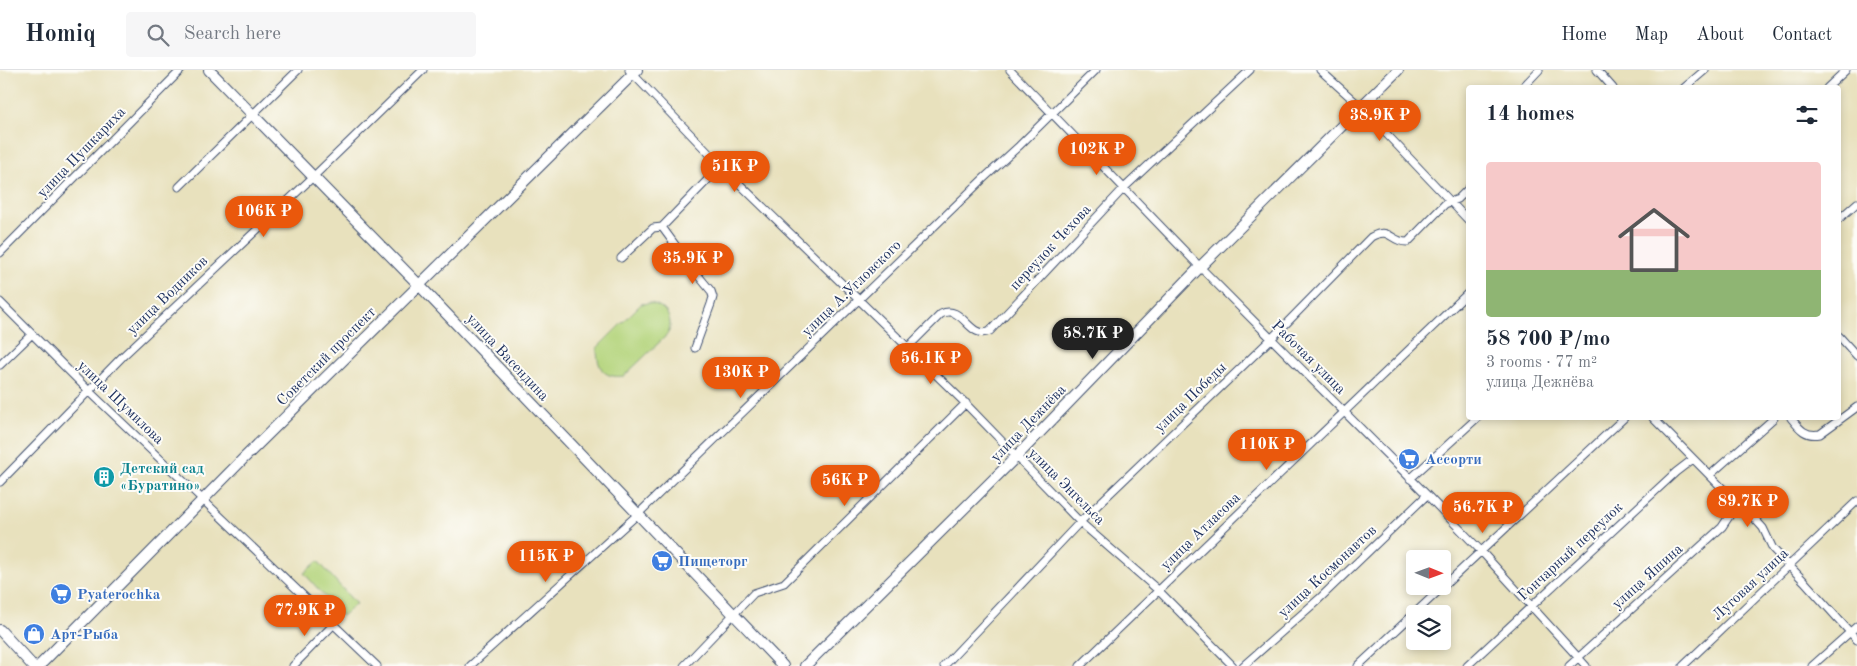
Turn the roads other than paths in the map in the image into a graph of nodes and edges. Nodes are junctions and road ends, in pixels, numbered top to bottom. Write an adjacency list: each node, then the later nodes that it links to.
1 (181, 70): 32 (street, улица Пушкариха)
2 (209, 70): 20 (main road, улица Васендина)
3 (298, 70): 20 (street)
4 (423, 70): 23 (street, улица Водников)
5 (1010, 70): 21 (street, Рабочая улица)
6 (1096, 70): 21 (street, улица А.Угловского)
7 (1250, 70): 25 (street, переулок Чехова)
8 (1320, 70): 19 (street)
9 (1398, 70): 19 (main road, улица Дежнёва)
10 (1539, 70): 15 (street)
11 (1597, 70): 16 (street)
12 (1705, 70): 17 (street)
13 (1846, 70): 18 (street)
14 (633, 71): 22 (street, улица Энгельса); 35 (main road, Советский проспект)
15 (1525, 85)
16 (1610, 85)
17 (1688, 85)
18 (1830, 85)
19 (1361, 107): 27 (street); 34 (main road, улица Дежнёва)
20 (253, 114): 23 (main road, улица Васендина); 24 (street)
21 (1051, 114): 25 (street, Рабочая улица); 37 (street, улица А.Угловского)
22 (721, 166): 31 (street); 37 (street, улица Энгельса)
23 (314, 177): 35 (main road, улица Васендина); 46 (street, улица Водников)
24 (179, 187)
25 (1124, 188): 34 (street, Рабочая улица); 43 (street, переулок Чехова)
26 (1466, 191): 27 (street, улица Победы)
27 (1451, 202): 30 (street); 41 (street, улица Победы)
28 (1857, 203): 29 (street)
29 (1841, 217)
30 (1466, 218)
31 (662, 228): 33 (street); 42 (street)
32 (0, 253)
33 (621, 258)
34 (1200, 267): 41 (street, Рабочая улица); 57 (main road, улица Дежнёва)
35 (419, 285): 63 (main road, Советский проспект); 66 (main road, улица Васендина)
36 (1466, 295): 49 (street, улица Атласова)
37 (860, 300): 43 (street, улица Энгельса); 66 (street, улица А.Угловского)
38 (0, 302): 39 (street, улица Шумилова)
39 (31, 335): 45 (street); 46 (street, улица Шумилова)
40 (1841, 338): 44 (street)
41 (1271, 339): 49 (street, Рабочая улица); 67 (street, улица Победы)
42 (695, 348)
43 (907, 348): 47 (street, улица Энгельса)
44 (1857, 356)
45 (0, 365)
46 (90, 392): 61 (street, улица Водников); 63 (street, улица Шумилова)
47 (966, 403): 57 (street, улица Энгельса); 72 (street)
48 (1857, 408): 50 (street)
49 (1344, 412): 60 (street, Рабочая улица); 70 (street, улица Атласова)
50 (1841, 419)
51 (1475, 420): 60 (street)
52 (1622, 420): 68 (street)
53 (1655, 420): 58 (street)
54 (1772, 420): 59 (street)
55 (1793, 420): 56 (street)
56 (1840, 420)
57 (1017, 456): 67 (street, улица Энгельса); 86 (main road, улица Дежнёва)
58 (1693, 459): 59 (street); 71 (street, Гончарный переулок)
59 (1710, 476): 65 (street)
60 (1410, 478): 62 (street, Рабочая улица)
61 (0, 482)
62 (1427, 494): 68 (street, Рабочая улица); 90 (street, улица Космонавтов)
63 (203, 499): 73 (street, улица Шумилова); 80 (main road, Советский проспект)
64 (1857, 501): 69 (street, Луговая улица)
65 (1738, 503): 69 (street); 78 (street, улица Яшина)
66 (637, 514): 72 (main road, улица Васендина); 83 (street, улица А.Угловского)
67 (1080, 522): 70 (street, улица Энгельса); 87 (street, улица Победы)
68 (1481, 550): 71 (street, Рабочая улица); 91 (street)
69 (1790, 566): 76 (street); 95 (street, Луговая улица)
70 (1158, 590): 88 (street, улица Атласова); 89 (street, улица Энгельса)
71 (1531, 606): 78 (street, Рабочая улица); 92 (street, Гончарный переулок)
72 (733, 614): 84 (street); 85 (main road, улица Васендина)
73 (334, 624): 81 (street); 82 (street, улица Шумилова)
74 (1857, 626): 76 (street)
75 (0, 630): 79 (main road)
76 (1850, 632): 77 (street); 96 (street)
77 (1857, 640)
78 (1578, 657): 93 (street, улица Яшина); 94 (street, Рабочая улица)
79 (33, 666)
80 (38, 666)
81 (293, 666)
82 (377, 666)
83 (470, 666)
84 (684, 666)
85 (783, 666)
86 (805, 666)
87 (944, 666)
88 (1080, 666)
89 (1233, 666)
90 (1244, 666)
91 (1358, 666)
92 (1467, 666)
93 (1569, 666)
94 (1586, 666)
95 (1683, 666)
96 (1812, 666)

